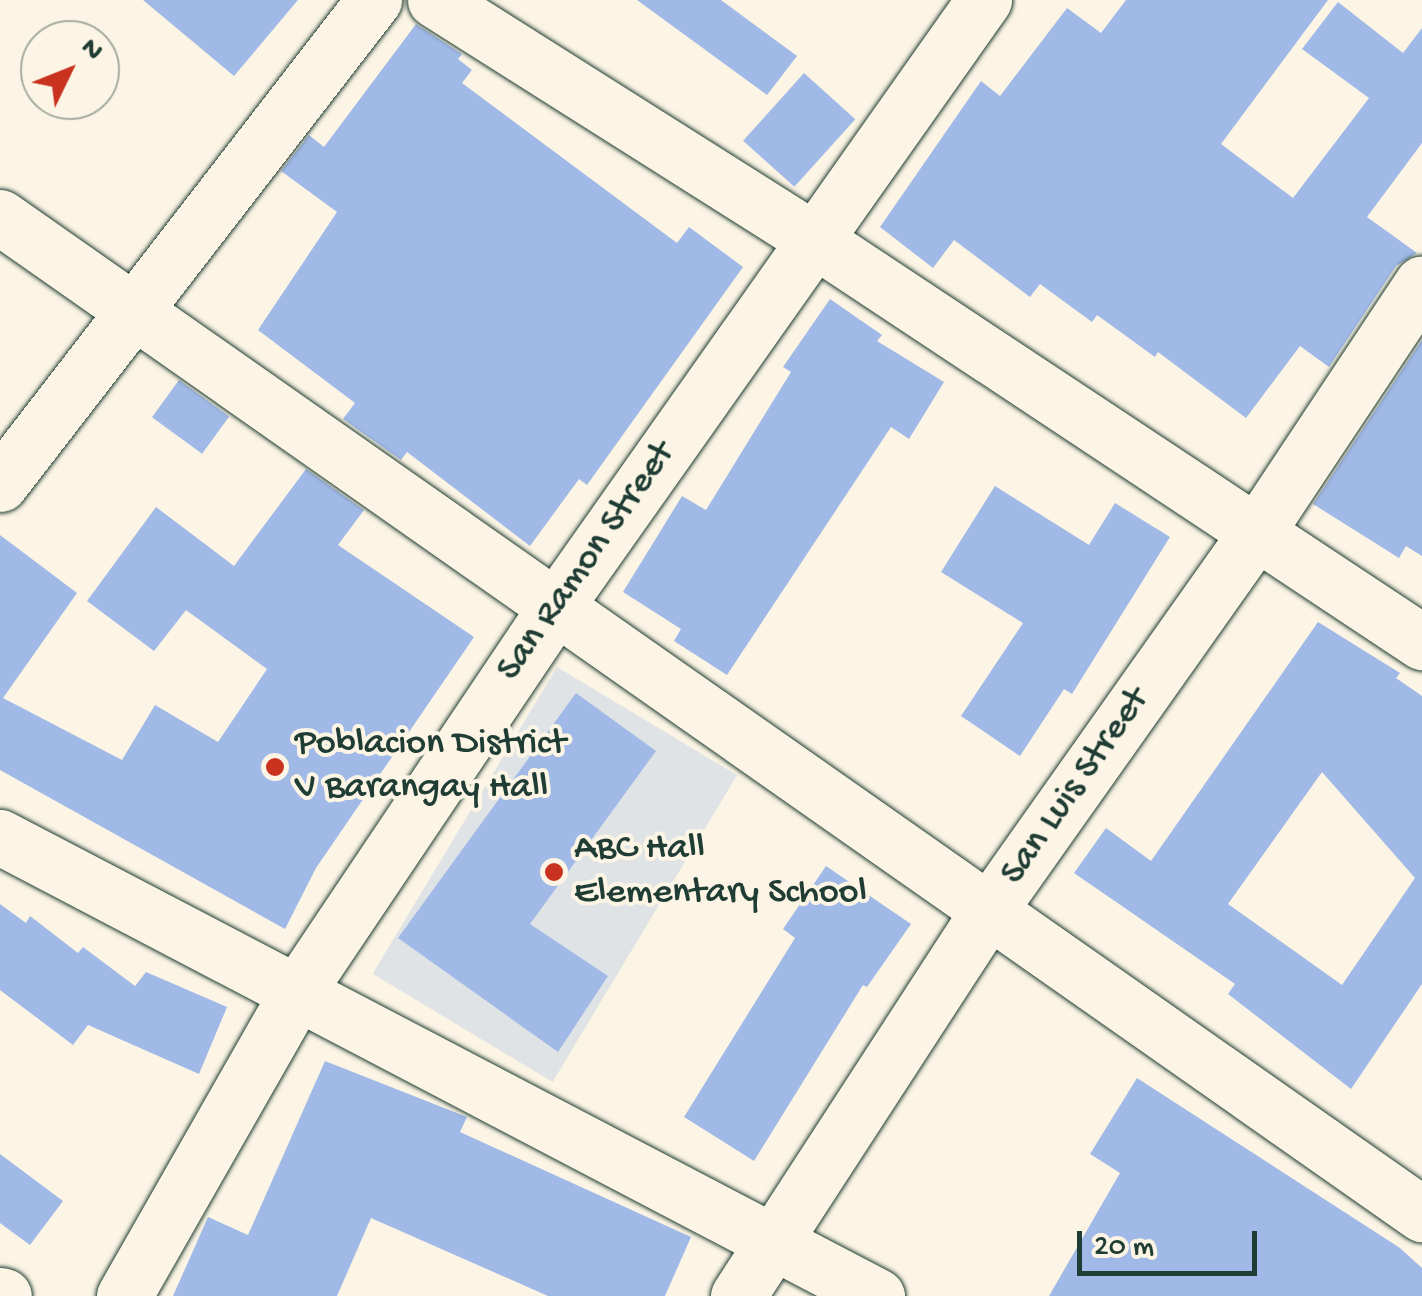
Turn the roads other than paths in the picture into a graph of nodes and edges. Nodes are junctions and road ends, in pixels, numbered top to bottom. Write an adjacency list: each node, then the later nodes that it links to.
1 (374, 0): 7 (street)
2 (435, 0): 5 (street)
3 (984, 0): 5 (street, San Ramon Street)
4 (0, 217): 7 (street)
5 (812, 238): 9 (street); 10 (street, San Ramon Street)
6 (1422, 283): 9 (street, San Luis Street)
7 (134, 309): 8 (street); 10 (street)
8 (0, 484)
9 (1258, 530): 11 (street); 13 (street, San Luis Street)
10 (556, 606): 13 (street); 14 (street, San Ramon Street)
11 (1422, 642)
12 (0, 836): 14 (street)
13 (989, 910): 15 (street); 16 (street, San Luis Street)
14 (299, 989): 16 (street); 17 (street, San Ramon Street)
15 (1422, 1214)
16 (769, 1244): 18 (street, San Luis Street); 19 (street)
17 (124, 1296)
18 (738, 1296)
19 (877, 1296)

